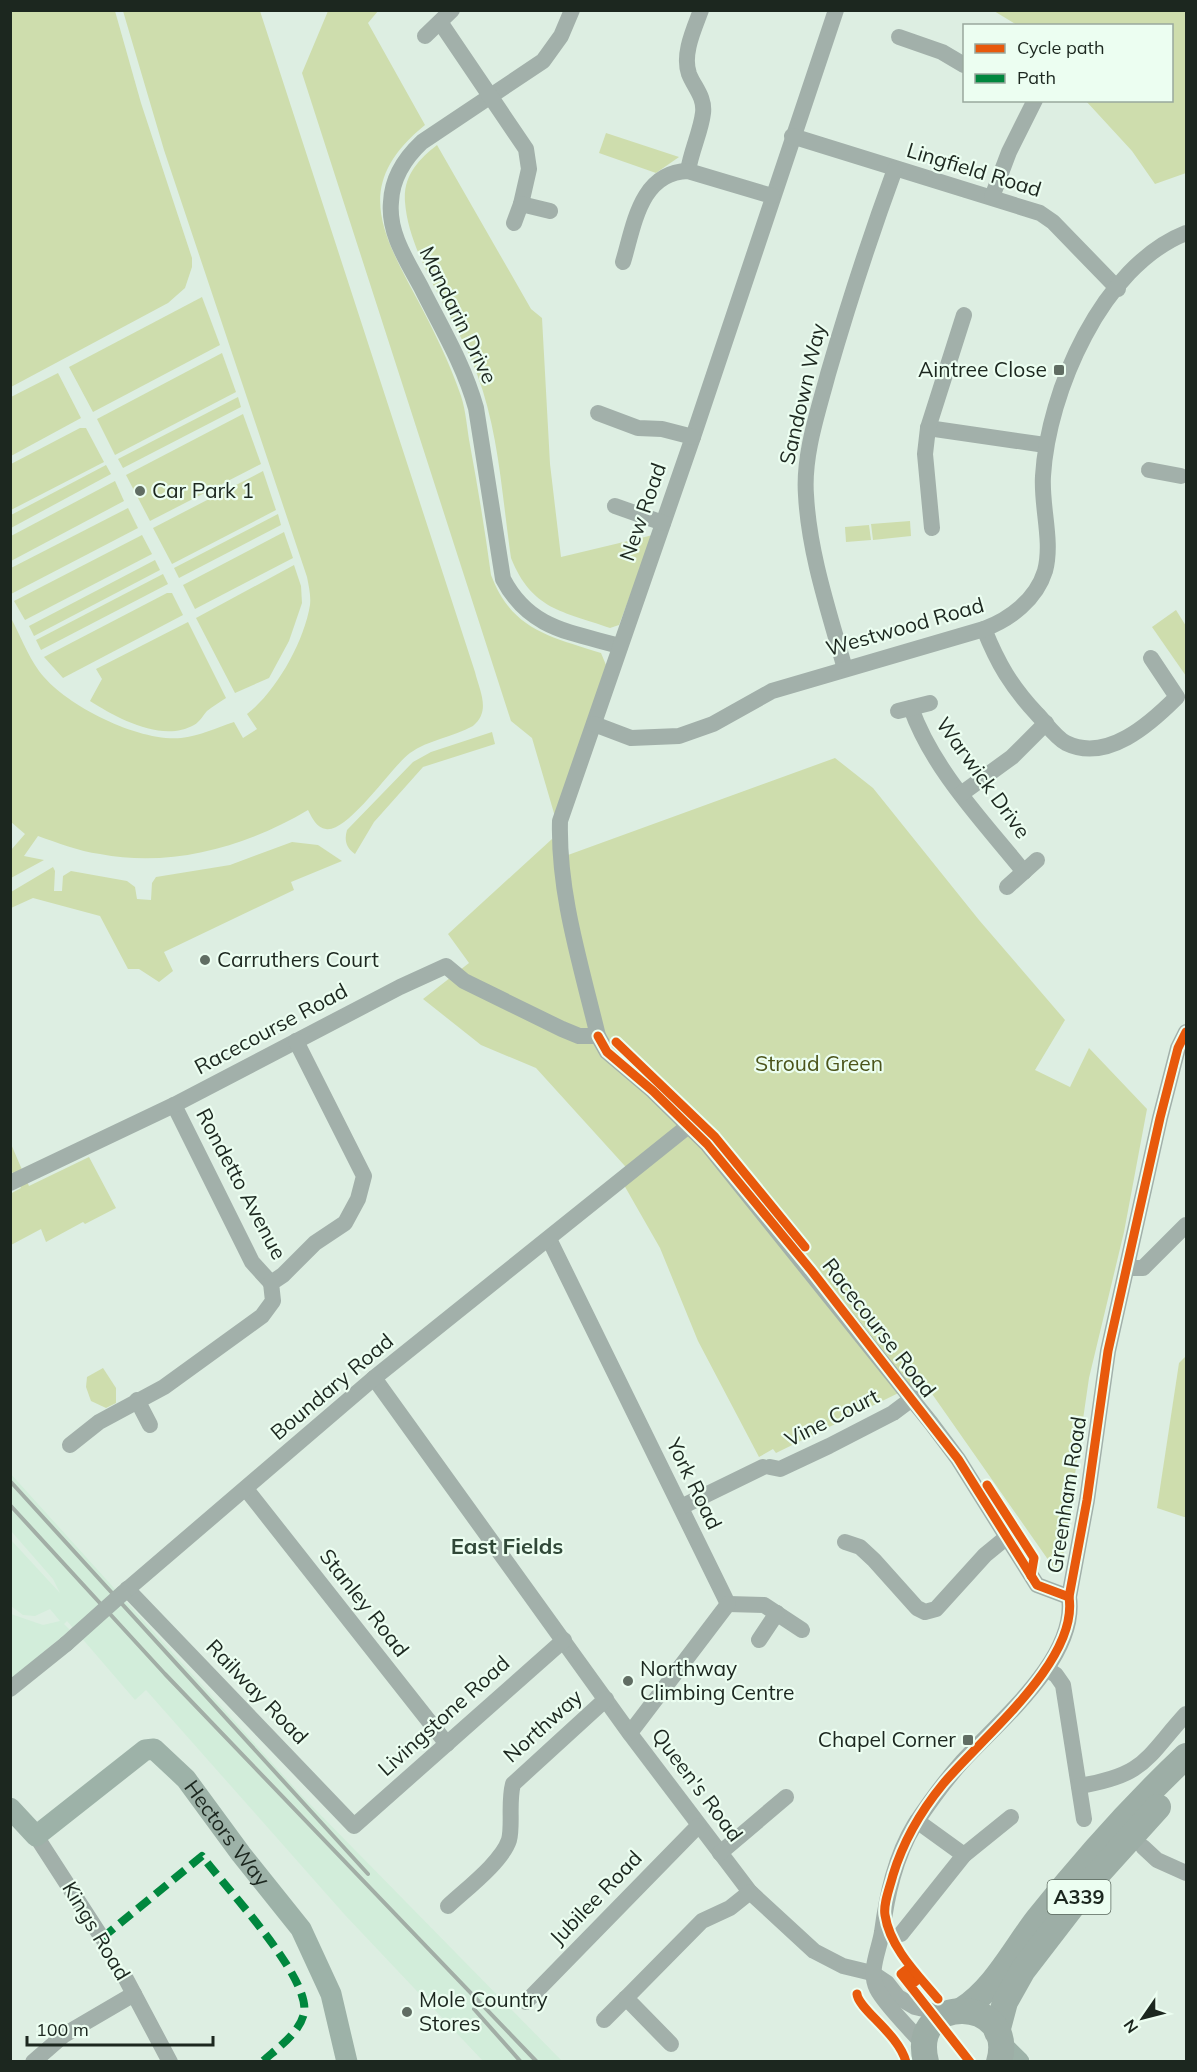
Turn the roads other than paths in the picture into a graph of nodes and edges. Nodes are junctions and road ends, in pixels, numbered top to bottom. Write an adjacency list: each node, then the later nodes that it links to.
1 (572, 10): 8 (street, Mandarin Drive)
2 (701, 10): 12 (street)
3 (836, 10): 10 (street, New Road)
4 (446, 16): 5 (street); 8 (street)
5 (425, 36)
6 (899, 37): 7 (street)
7 (963, 64)
8 (492, 96): 15 (street); 32 (street, Mandarin Drive)
9 (1042, 102): 14 (street)
10 (792, 135): 11 (street, Lingfield Road); 13 (street, New Road)
11 (895, 169): 14 (street, Lingfield Road); 34 (street, Sandown Way)
12 (688, 171): 13 (street); 19 (street)
13 (772, 196): 24 (street, New Road)
14 (992, 197): 20 (street, Lingfield Road)
15 (521, 204): 16 (street); 17 (street)
16 (550, 211)
17 (514, 223)
18 (1185, 240): 20 (street, Westwood Road)
19 (622, 262)
20 (1118, 289): 25 (street, Westwood Road)
21 (964, 315): 23 (street)
22 (597, 413): 24 (street)
23 (928, 428): 25 (street); 30 (street)
24 (693, 437): 29 (street, New Road)
25 (1045, 445): 31 (street, Westwood Road)
26 (1149, 470): 27 (street)
27 (1185, 480)
28 (615, 506): 29 (street)
29 (663, 523): 32 (street, New Road)
30 (932, 528)
31 (984, 629): 34 (street, Westwood Road); 36 (street)
32 (620, 646): 37 (street, New Road)
33 (1151, 658): 36 (street)
34 (845, 669): 37 (street, Westwood Road)
35 (930, 703): 38 (street, Warwick Drive)
36 (1046, 723): 38 (street)
37 (594, 724): 43 (street, New Road)
38 (961, 794): 40 (street, Warwick Drive)
39 (1037, 860): 40 (street, Warwick Drive)
40 (1024, 872): 41 (street, Warwick Drive)
41 (1007, 886)
42 (1186, 1032): 50 (street, Greenham Road)
43 (598, 1036): 44 (street, Racecourse Road); 46 (street, Racecourse Road)
44 (296, 1041): 45 (street, Racecourse Road); 51 (street)
45 (174, 1105): 47 (street, Racecourse Road); 51 (street, Rondetto Avenue)
46 (687, 1127): 49 (street, Boundary Road); 53 (street, Racecourse Road)
47 (10, 1183)
48 (1186, 1225): 50 (street)
49 (549, 1239): 52 (street, Boundary Road); 58 (street, York Road)
50 (1128, 1268): 62 (street, Greenham Road)
51 (271, 1283): 54 (street)
52 (374, 1378): 57 (street, Boundary Road); 66 (street, Queen's Road)
53 (913, 1398): 58 (street, Vine Court); 59 (street, Racecourse Road)
54 (137, 1400): 55 (street); 56 (street)
55 (150, 1425)
56 (70, 1445)
57 (246, 1489): 61 (street, Boundary Road); 73 (street, Stanley Road)
58 (681, 1507): 63 (street, York Road)
59 (1007, 1537): 60 (street); 62 (street, Racecourse Road)
60 (845, 1542)
61 (125, 1591): 69 (street, Boundary Road, bridge); 82 (street, Railway Road)
62 (1069, 1597): 68 (street, Greenham Road)
63 (728, 1604): 64 (street); 72 (street)
64 (777, 1613): 65 (street); 67 (street)
65 (802, 1630)
66 (564, 1640): 70 (street, Queen's Road); 73 (street, Livingstone Road)
67 (759, 1640)
68 (1047, 1669): 76 (street); 81 (street, Greenham Road)
69 (10, 1689)
70 (606, 1699): 72 (street, Queen's Road); 90 (street, Northway)
71 (1186, 1714): 76 (street)
72 (630, 1733): 83 (street, Queen's Road)
73 (447, 1744): 82 (street, Livingstone Road)
74 (1186, 1756): 96 (highway, A339)
75 (1186, 1780): 99 (highway, A339)
76 (1079, 1786): 80 (street)
77 (786, 1797): 86 (street)
78 (10, 1808): 84 (main road, Kings Road)
79 (1011, 1817): 87 (street)
80 (1084, 1819)
81 (917, 1821): 87 (street); 93 (street, Greenham Road)
82 (354, 1826)
83 (698, 1826): 86 (street, Queen's Road); 95 (street, Jubilee Road)
84 (36, 1836): 92 (street, Kings Road); 103 (main road, Hectors Way)
85 (1143, 1847): 88 (street)
86 (720, 1852): 89 (street, Queen's Road)
87 (964, 1854): 91 (street)
88 (1186, 1872)
89 (750, 1892): 93 (street, Queen's Road); 94 (street)
90 (448, 1906)
91 (902, 1934)
92 (102, 1938)
93 (872, 1973): 96 (street); 100 (street)
94 (626, 1998): 97 (street); 98 (street)
95 (526, 2002)
96 (953, 2012): 99 (highway); 100 (highway)
97 (604, 2020)
98 (671, 2044)
99 (1004, 2050)
100 (925, 2053)
101 (33, 2061): 102 (street, Kings Road)
102 (170, 2061)
103 (347, 2061)

